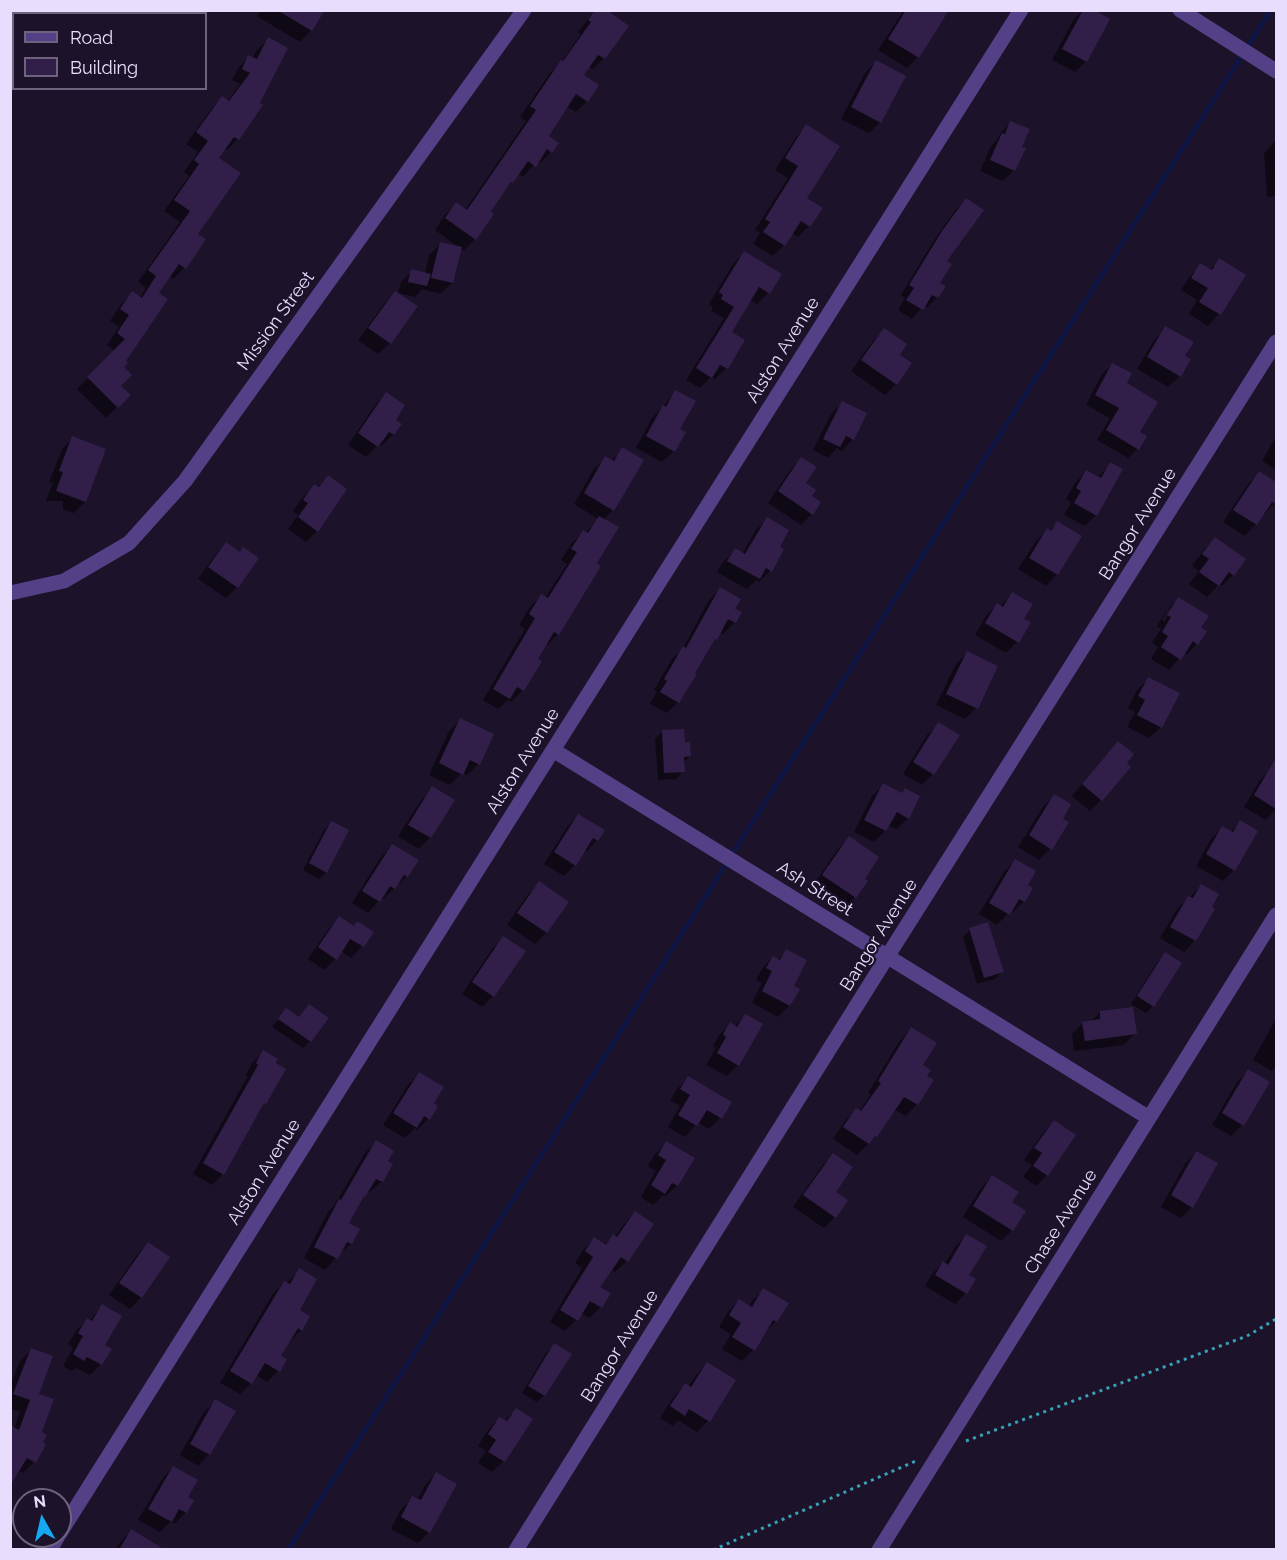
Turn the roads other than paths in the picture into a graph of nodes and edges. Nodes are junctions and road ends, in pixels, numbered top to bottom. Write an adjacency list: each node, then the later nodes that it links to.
1 (524, 10): 6 (street, Mission Street)
2 (1021, 10): 7 (street, Alston Avenue)
3 (1180, 10): 4 (street)
4 (1276, 71)
5 (1276, 342): 9 (street, Bangor Avenue)
6 (10, 593)
7 (553, 750): 9 (street, Ash Street); 11 (street, Alston Avenue)
8 (1276, 915): 10 (street, Chase Avenue)
9 (887, 957): 10 (street, Ash Street); 12 (street, Bangor Avenue)
10 (1149, 1118): 13 (street, Chase Avenue)
11 (72, 1513)
12 (516, 1550)
13 (879, 1550)

